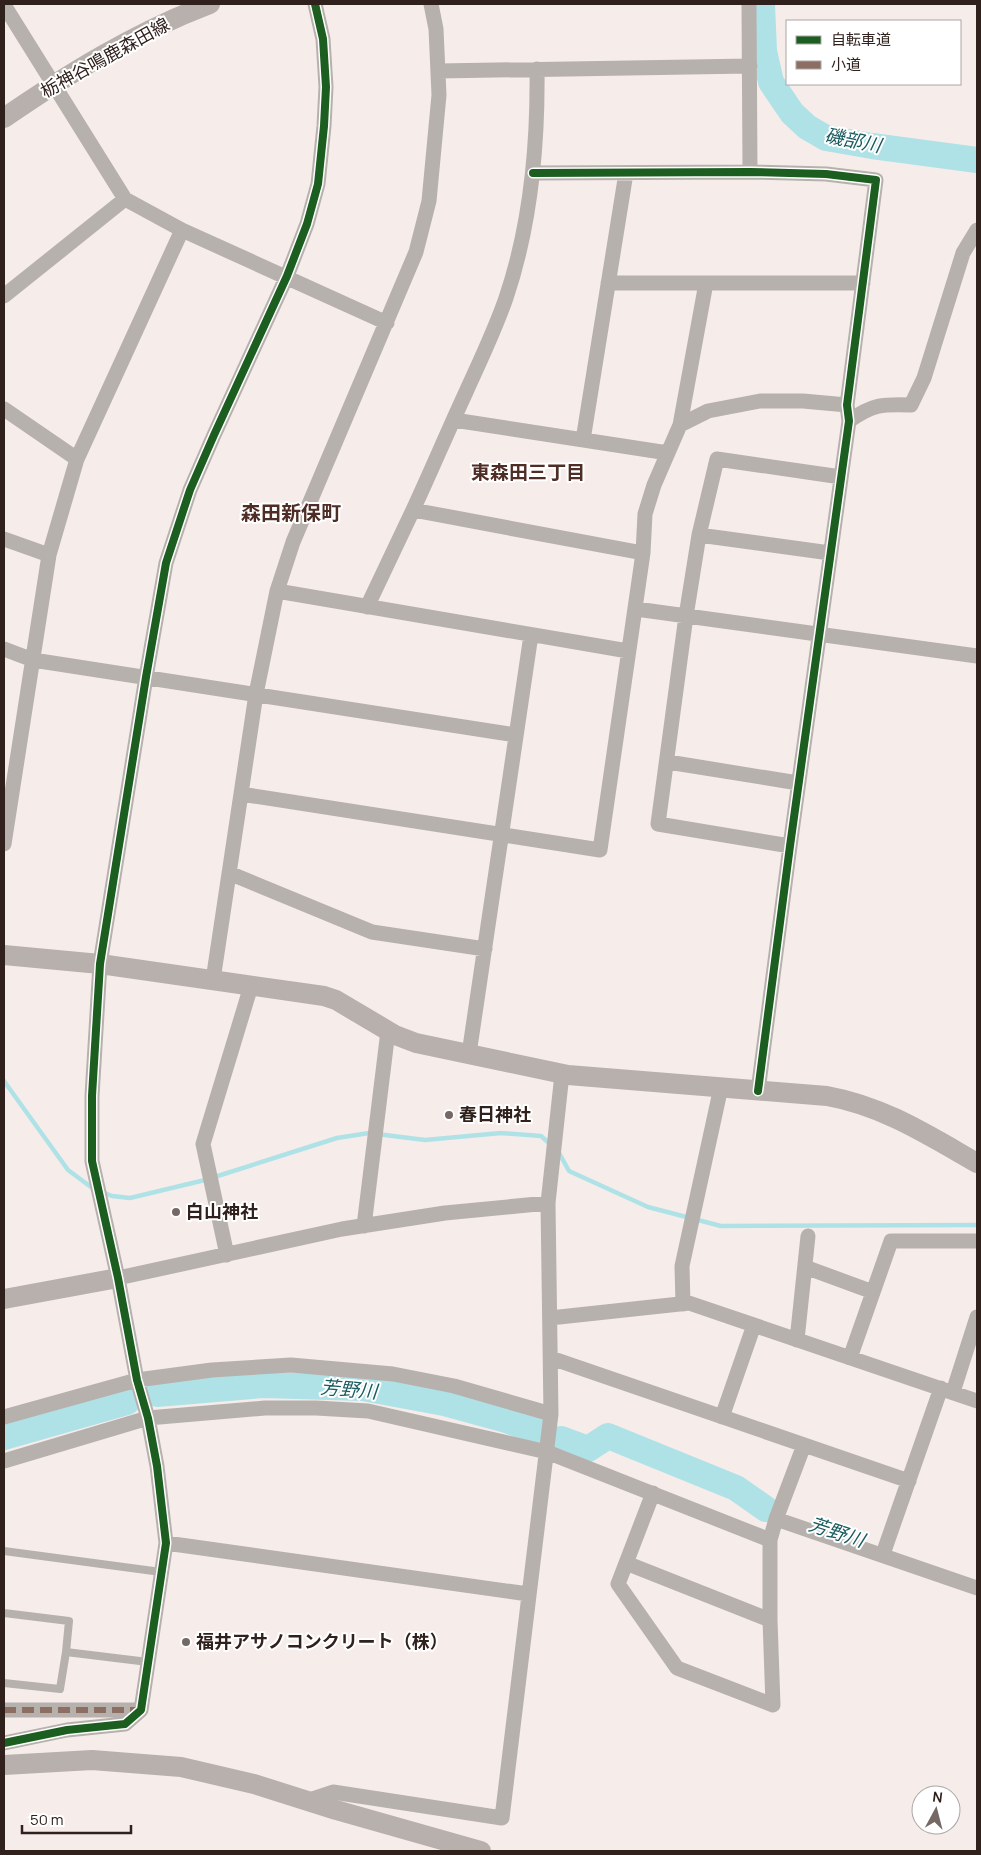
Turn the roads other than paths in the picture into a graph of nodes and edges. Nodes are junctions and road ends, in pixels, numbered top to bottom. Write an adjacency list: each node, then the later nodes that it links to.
1 (210, 4): 9 (street, 栃神谷鳴鹿森田線)
2 (315, 4): 17 (street)
3 (432, 4): 8 (street)
4 (748, 4): 6 (street)
5 (4, 5): 9 (street)
6 (750, 66): 7 (street); 11 (street)
7 (538, 69): 8 (street); 12 (street)
8 (438, 71): 22 (street)
9 (52, 85): 10 (street, 栃神谷鳴鹿森田線); 14 (street)
10 (4, 118)
11 (750, 172): 13 (street); 20 (street)
12 (533, 173): 13 (street); 25 (street)
13 (626, 173): 18 (street)
14 (125, 200): 15 (street); 21 (street)
15 (182, 230): 17 (street); 30 (street)
16 (977, 230): 26 (street)
17 (286, 276): 22 (street); 48 (street)
18 (608, 283): 19 (street); 28 (street)
19 (706, 283): 20 (street); 27 (street)
20 (862, 283): 23 (street)
21 (4, 296)
22 (387, 322): 38 (street)
23 (847, 405): 26 (street); 27 (street)
24 (4, 408): 30 (street)
25 (454, 420): 28 (street); 32 (street)
26 (849, 421): 31 (street)
27 (680, 425): 29 (street)
28 (584, 440): 29 (street)
29 (668, 453): 35 (street)
30 (76, 459): 37 (street)
31 (841, 477): 33 (street); 36 (street)
32 (413, 510): 35 (street); 39 (street)
33 (699, 535): 36 (street); 41 (street)
34 (4, 539): 37 (street)
35 (644, 553): 40 (street)
36 (830, 553): 43 (street)
37 (49, 555): 47 (street)
38 (277, 591): 39 (street); 49 (street)
39 (367, 607): 42 (street)
40 (636, 609): 41 (street); 45 (street)
41 (686, 616): 43 (street); 53 (street)
42 (531, 635): 45 (street); 50 (street)
43 (819, 635): 46 (street); 54 (street)
44 (4, 649): 47 (street)
45 (628, 651): 56 (street)
46 (977, 656)
47 (33, 660): 48 (street); 52 (street)
48 (146, 677): 49 (street); 62 (street)
49 (256, 694): 50 (street); 55 (street)
50 (516, 736): 56 (street)
51 (4, 750): 52 (street)
52 (18, 755): 57 (street)
53 (668, 762): 54 (street); 58 (street)
54 (798, 783): 58 (street)
55 (241, 794): 56 (street); 59 (street)
56 (502, 834): 60 (street)
57 (4, 844)
58 (790, 846): 69 (street)
59 (229, 873): 60 (street); 63 (street)
60 (485, 949): 66 (street)
61 (4, 955): 62 (street)
62 (100, 964): 63 (street); 77 (street)
63 (212, 980): 64 (street)
64 (251, 986): 65 (street); 75 (street)
65 (388, 1030): 66 (street); 72 (street)
66 (469, 1054): 67 (street)
67 (562, 1074): 68 (street); 71 (street)
68 (721, 1088): 69 (street); 80 (street)
69 (758, 1090): 70 (street)
70 (977, 1163)
71 (548, 1204): 72 (street); 82 (street)
72 (364, 1226): 75 (street)
73 (808, 1236): 76 (street)
74 (977, 1241): 78 (street)
75 (227, 1254): 77 (street)
76 (805, 1267): 78 (street); 84 (street)
77 (118, 1278): 79 (street); 87 (street)
78 (873, 1292): 86 (street)
79 (4, 1299)
80 (683, 1304): 82 (street); 83 (street)
81 (977, 1317): 88 (street)
82 (550, 1318): 85 (street)
83 (754, 1325): 84 (street); 92 (street)
84 (797, 1340): 86 (street)
85 (550, 1358): 90 (street); 92 (street)
86 (850, 1358): 88 (street)
87 (136, 1380): 90 (street); 91 (street); 93 (street)
88 (947, 1390): 89 (street); 97 (street)
89 (977, 1401)
90 (551, 1414): 95 (street)
91 (4, 1417)
92 (722, 1417): 94 (street)
93 (148, 1418): 95 (street); 96 (street); 101 (street)
94 (804, 1445): 97 (street); 99 (street)
95 (546, 1452): 98 (street); 107 (street)
96 (4, 1461)
97 (909, 1481): 103 (street)
98 (653, 1493): 100 (street); 104 (street)
99 (776, 1519): 100 (street); 103 (street)
100 (770, 1540): 109 (street)
101 (166, 1543): 105 (street); 107 (street)
102 (4, 1551): 105 (lane)
103 (883, 1554): 106 (street)
104 (626, 1563): 109 (street); 109 (street)
105 (161, 1572): 111 (street)
106 (977, 1588)
107 (528, 1594): 117 (street)
108 (4, 1612): 110 (lane)
109 (770, 1620)
110 (66, 1652): 111 (lane); 112 (lane)
111 (148, 1662): 114 (street)
112 (4, 1683)
113 (4, 1710): 114 (street)
114 (141, 1710): 115 (street)
115 (4, 1743)
116 (4, 1765): 117 (street)
117 (306, 1800): 118 (street)
118 (481, 1851)

